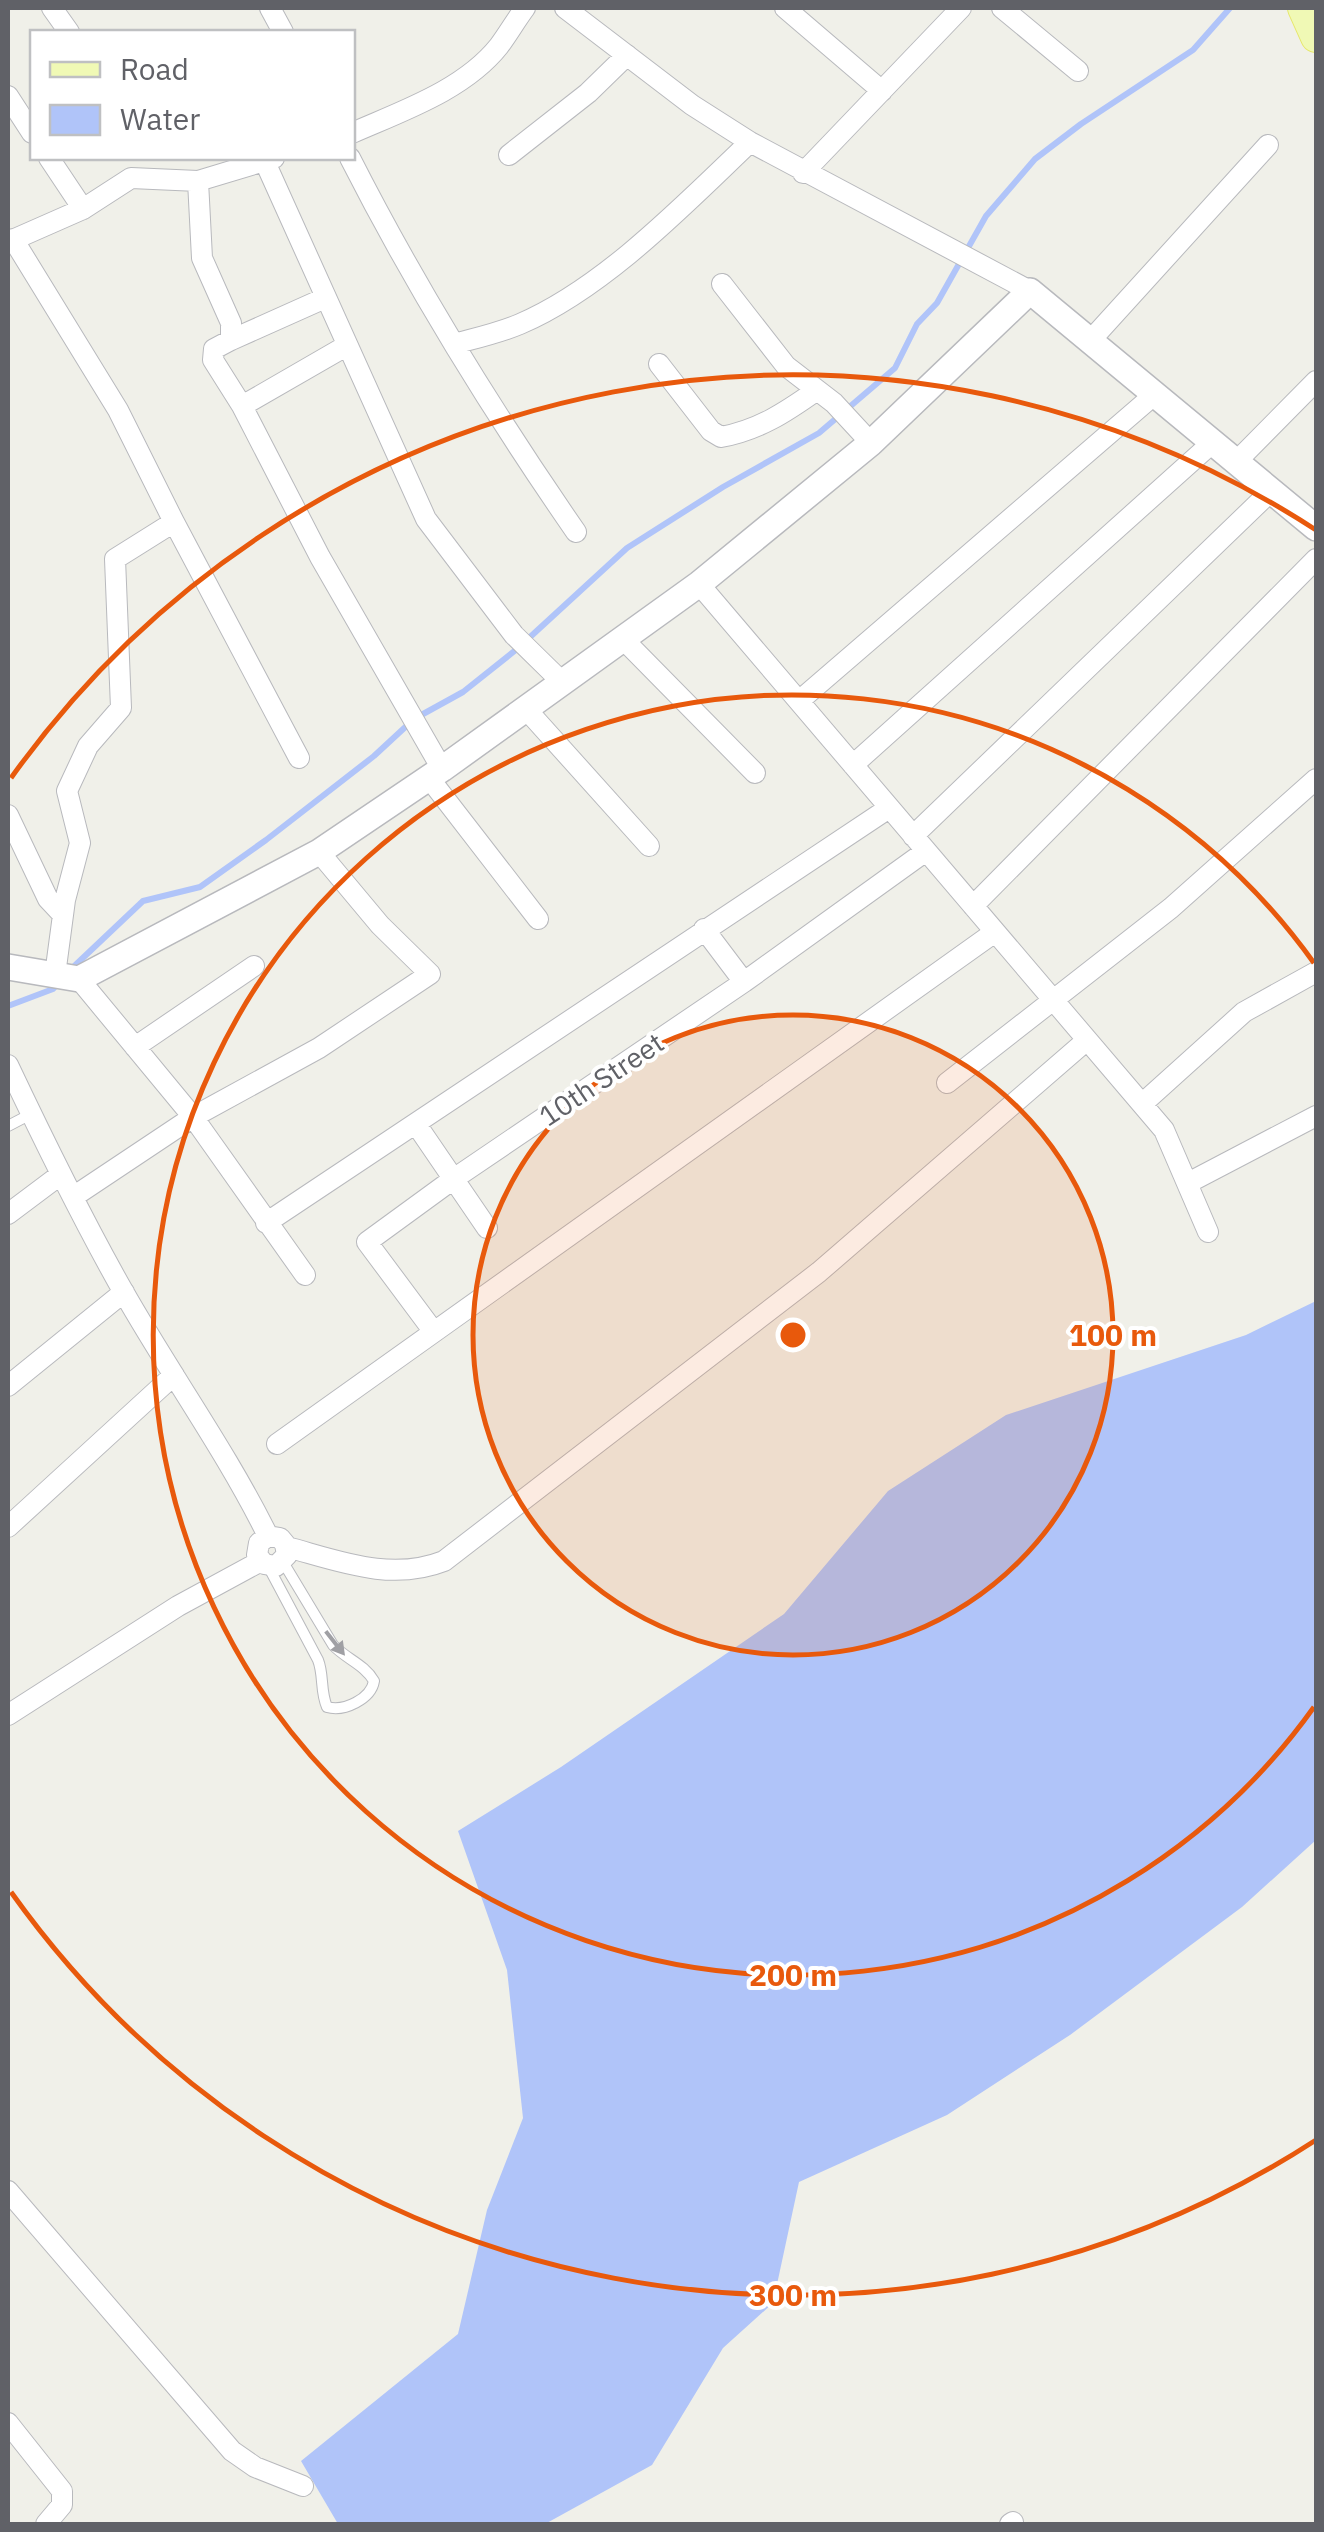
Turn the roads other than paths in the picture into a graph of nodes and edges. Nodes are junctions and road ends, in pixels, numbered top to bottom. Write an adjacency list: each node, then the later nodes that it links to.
1 (52, 8): 9 (street)
2 (270, 8): 10 (street)
3 (524, 8): 17 (street)
4 (565, 8): 12 (street)
5 (785, 8): 14 (street)
6 (961, 8): 14 (street)
7 (1002, 8): 13 (street)
8 (1303, 8): 11 (main road)
9 (68, 30)
10 (282, 30)
11 (1316, 36)
12 (627, 55): 18 (street); 20 (street)
13 (1078, 71)
14 (882, 91): 25 (street)
15 (8, 96): 16 (street)
16 (30, 130)
17 (355, 131)
18 (750, 142): 25 (street); 35 (street)
19 (1268, 144): 34 (street)
20 (510, 155)
21 (50, 160): 28 (street)
22 (143, 160): 26 (street)
23 (270, 160): 27 (street); 32 (street)
24 (351, 160): 35 (street)
25 (804, 173): 31 (street)
26 (150, 179): 27 (street); 28 (street)
27 (198, 182): 33 (street)
28 (84, 209): 29 (street)
29 (10, 240): 46 (street)
30 (722, 284): 40 (street)
31 (1030, 291): 34 (street); 42 (street)
32 (325, 298): 33 (street); 36 (street)
33 (231, 340): 41 (street)
34 (1090, 341): 39 (street)
35 (454, 344): 48 (street)
36 (346, 346): 41 (street); 52 (street)
37 (659, 364): 40 (street)
38 (1316, 381): 44 (street)
39 (1154, 395): 43 (street); 53 (street)
40 (826, 397): 42 (street)
41 (242, 406): 58 (street)
42 (871, 443): 50 (street)
43 (1212, 443): 44 (street); 56 (street)
44 (1236, 462): 45 (street)
45 (1271, 492): 47 (street); 62 (street, 10th Street)
46 (174, 522): 55 (street); 66 (street)
47 (1316, 528)
48 (576, 532)
49 (1316, 559): 65 (street)
50 (699, 584): 51 (street); 53 (street)
51 (622, 638): 52 (street); 57 (street)
52 (562, 683): 54 (street)
53 (799, 702): 56 (street)
54 (526, 709): 58 (street); 63 (street)
55 (299, 758)
56 (853, 765): 60 (street)
57 (755, 773)
58 (435, 774): 64 (street); 67 (street)
59 (1316, 779): 75 (street)
60 (890, 808): 62 (street); 68 (street)
61 (8, 815): 66 (street)
62 (920, 844): 65 (street); 74 (street, 10th Street)
63 (649, 846)
64 (319, 852): 73 (street); 83 (street)
65 (972, 906): 69 (street)
66 (63, 915): 73 (street)
67 (538, 920)
68 (704, 929): 74 (street); 84 (street)
69 (994, 932): 75 (street); 96 (street)
70 (254, 966): 77 (street)
71 (8, 967): 73 (street)
72 (1316, 972): 80 (street)
73 (66, 977): 77 (street)
74 (744, 982): 87 (street, 10th Street)
75 (1053, 1000): 76 (street); 79 (street)
76 (1087, 1040): 80 (street); 101 (street)
77 (135, 1047): 83 (street)
78 (8, 1065): 81 (street)
79 (947, 1083)
80 (1142, 1104): 88 (street)
81 (31, 1114): 85 (lane); 86 (street)
82 (1316, 1116): 88 (street)
83 (193, 1117): 89 (street); 91 (street)
84 (416, 1124): 87 (street); 91 (street)
85 (8, 1126)
86 (60, 1175): 89 (street); 90 (street)
87 (452, 1180): 92 (street); 96 (street, 10th Street)
88 (1188, 1184): 93 (street)
89 (72, 1197): 95 (street)
90 (8, 1214)
91 (266, 1223): 94 (street)
92 (487, 1228)
93 (1208, 1232)
94 (305, 1276)
95 (124, 1292): 97 (street); 98 (street)
96 (434, 1332): 99 (street)
97 (174, 1375): 100 (street); 101 (street)
98 (8, 1386)
99 (277, 1444)
100 (8, 1527)
101 (273, 1554): 101 (lane, one-way to 101); 102 (street)
102 (8, 1715)
103 (8, 2191): 105 (street)
104 (8, 2422): 106 (street)
105 (303, 2486)
106 (46, 2524)

